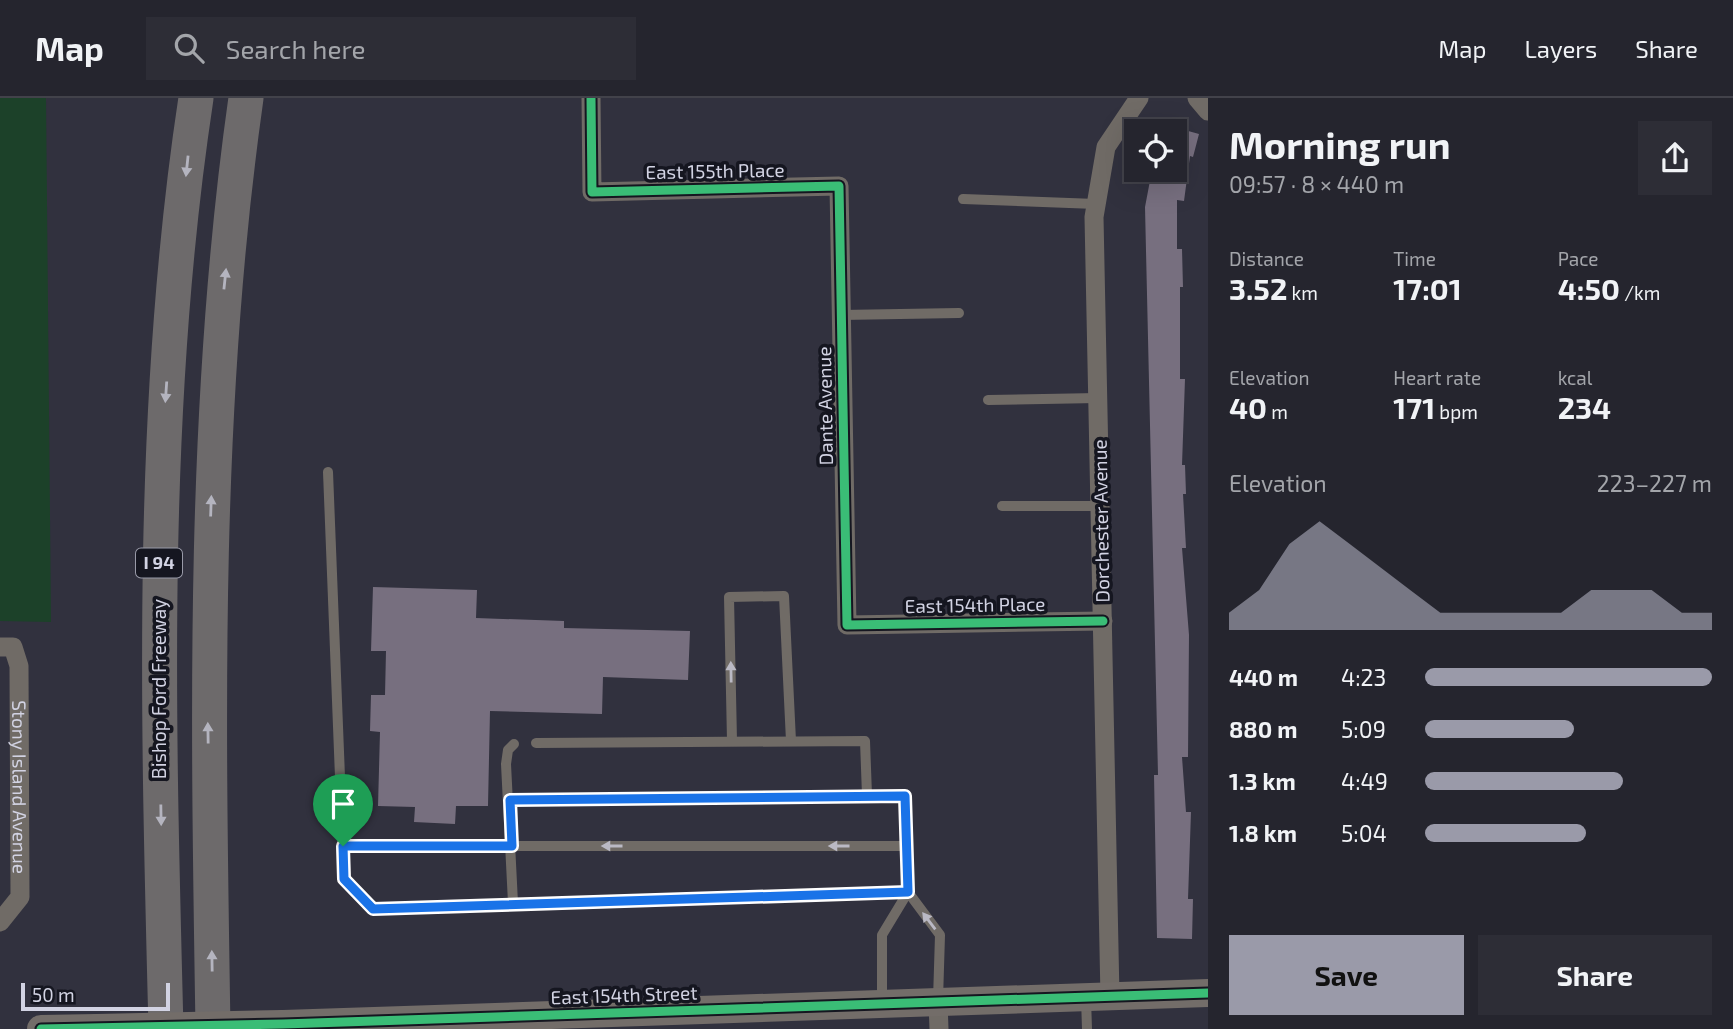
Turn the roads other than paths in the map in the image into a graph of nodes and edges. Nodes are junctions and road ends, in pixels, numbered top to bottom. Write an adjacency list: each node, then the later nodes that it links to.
1 (196, 98): 38 (highway, Bishop Ford Freeway / I 94, one-way to 38)
2 (246, 98): 39 (highway, I 94, one-way to 2)
3 (591, 98): 7 (street, East 155th Place)
4 (1139, 98): 9 (street, Dorchester Avenue)
5 (1198, 98): 6 (street)
6 (1208, 111)
7 (839, 186): 11 (street, Dante Avenue)
8 (964, 199): 9 (lane)
9 (1096, 204): 12 (street, Dorchester Avenue)
10 (958, 313): 11 (lane)
11 (841, 315): 18 (street, Dante Avenue)
12 (1098, 398): 13 (lane); 16 (street, Dorchester Avenue)
13 (988, 400)
14 (328, 472): 26 (lane)
15 (1002, 506): 16 (lane)
16 (1100, 506): 17 (street, Dorchester Avenue)
17 (1103, 621): 18 (street, East 154th Place); 33 (street, Dorchester Avenue)
18 (847, 625)
19 (6, 647): 31 (street, Stony Island Avenue)
20 (732, 741): 21 (lane); 21 (lane, one-way to 21); 22 (lane)
21 (791, 741): 24 (lane)
22 (536, 743)
23 (514, 744): 25 (lane)
24 (867, 795): 25 (lane); 28 (lane)
25 (510, 800): 27 (lane)
26 (343, 846): 27 (lane); 30 (lane)
27 (512, 846): 28 (lane, one-way to 27); 30 (lane)
28 (908, 846): 29 (lane)
29 (908, 892): 30 (lane); 34 (lane); 35 (lane, one-way to 29)
30 (513, 903)
31 (0, 922)
32 (1208, 993): 33 (street, East 154th Street)
33 (1098, 997): 35 (street, East 154th Street); 40 (lane)
34 (883, 1004): 35 (street, East 154th Street); 36 (street, East 154th Street, bridge)
35 (938, 1016)
36 (97, 1028): 37 (street, East 154th Street)
37 (41, 1029)
38 (166, 1029)
39 (213, 1029)
40 (1087, 1029)

